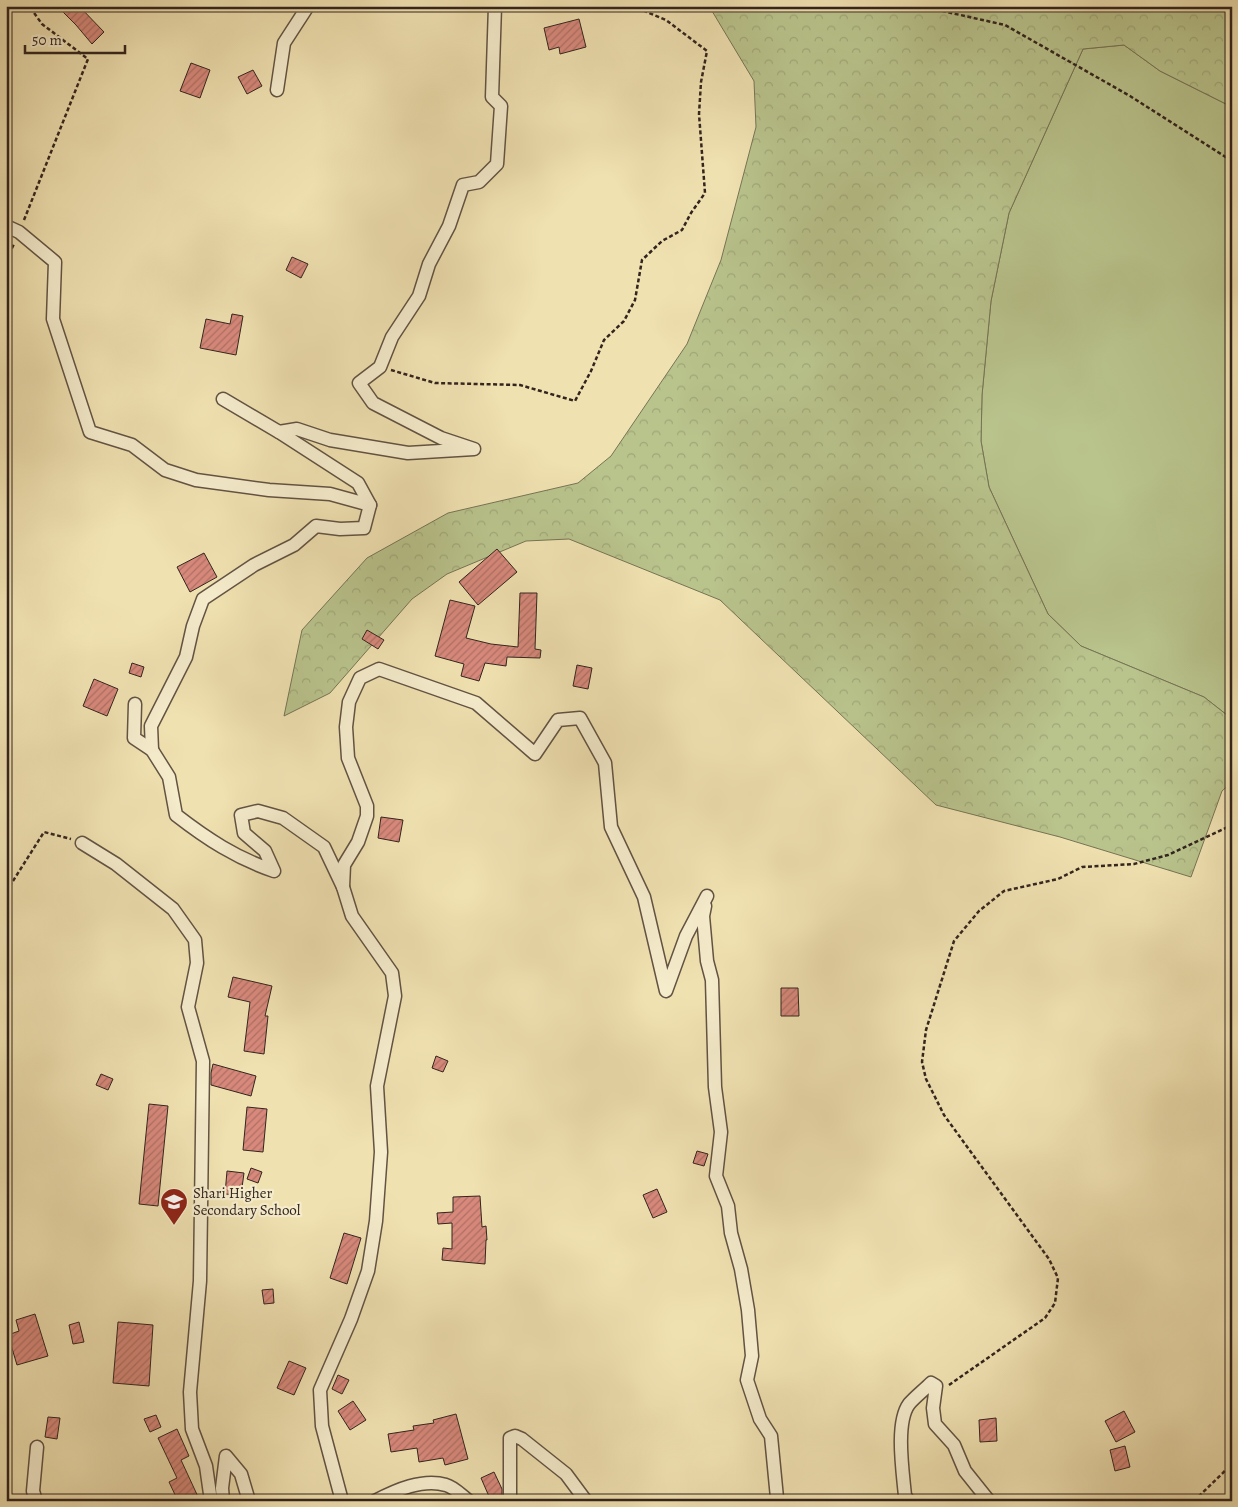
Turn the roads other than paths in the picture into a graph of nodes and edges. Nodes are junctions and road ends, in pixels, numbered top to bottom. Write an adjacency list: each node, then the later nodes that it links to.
1 (308, 6): 3 (street)
2 (495, 6): 6 (street)
3 (277, 90)
4 (6, 226): 7 (street)
5 (223, 399): 6 (street)
6 (279, 432): 7 (street)
7 (370, 506): 9 (street)
8 (135, 704): 9 (street)
9 (152, 750): 11 (street)
10 (82, 843): 14 (street)
11 (343, 886): 17 (street); 22 (street)
12 (37, 1447): 13 (street)
13 (36, 1501)
14 (211, 1501)
15 (223, 1501): 16 (street)
16 (249, 1501)
17 (342, 1501)
18 (375, 1501): 19 (street)
19 (468, 1501)
20 (508, 1501): 21 (street)
21 (586, 1501)
22 (779, 1501)
23 (909, 1501): 24 (street)
24 (988, 1501)

